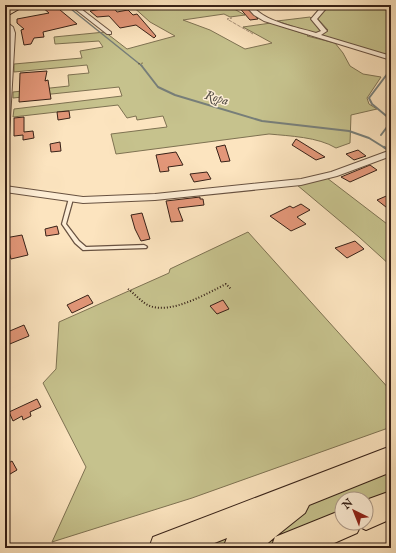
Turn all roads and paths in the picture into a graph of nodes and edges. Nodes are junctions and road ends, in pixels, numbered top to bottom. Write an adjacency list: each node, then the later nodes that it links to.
1 (22, 5): 7 (main road)
2 (73, 5): 6 (street)
3 (108, 5): 6 (lane)
4 (248, 5): 12 (street)
5 (326, 5): 12 (street)
6 (78, 9): 10 (street)
7 (5, 14)
8 (232, 18): 11 (path)
9 (5, 24): 13 (street)
10 (109, 33)
11 (253, 34)
12 (314, 36): 14 (street)
13 (8, 50): 15 (street)
14 (391, 58)
15 (8, 63): 18 (street)
16 (143, 63): 17 (path)
17 (138, 64)
18 (5, 136)
19 (390, 153): 21 (street)
20 (5, 188): 21 (street)
21 (71, 199): 22 (lane)
22 (144, 247)
23 (128, 289): 24 (path)
24 (231, 289)
25 (391, 459): 26 (highway)
26 (312, 489): 30 (highway); 31 (highway)
27 (391, 505): 28 (highway)
28 (374, 512)
29 (334, 528): 32 (highway)
30 (164, 548)
31 (238, 548)
32 (286, 548)

